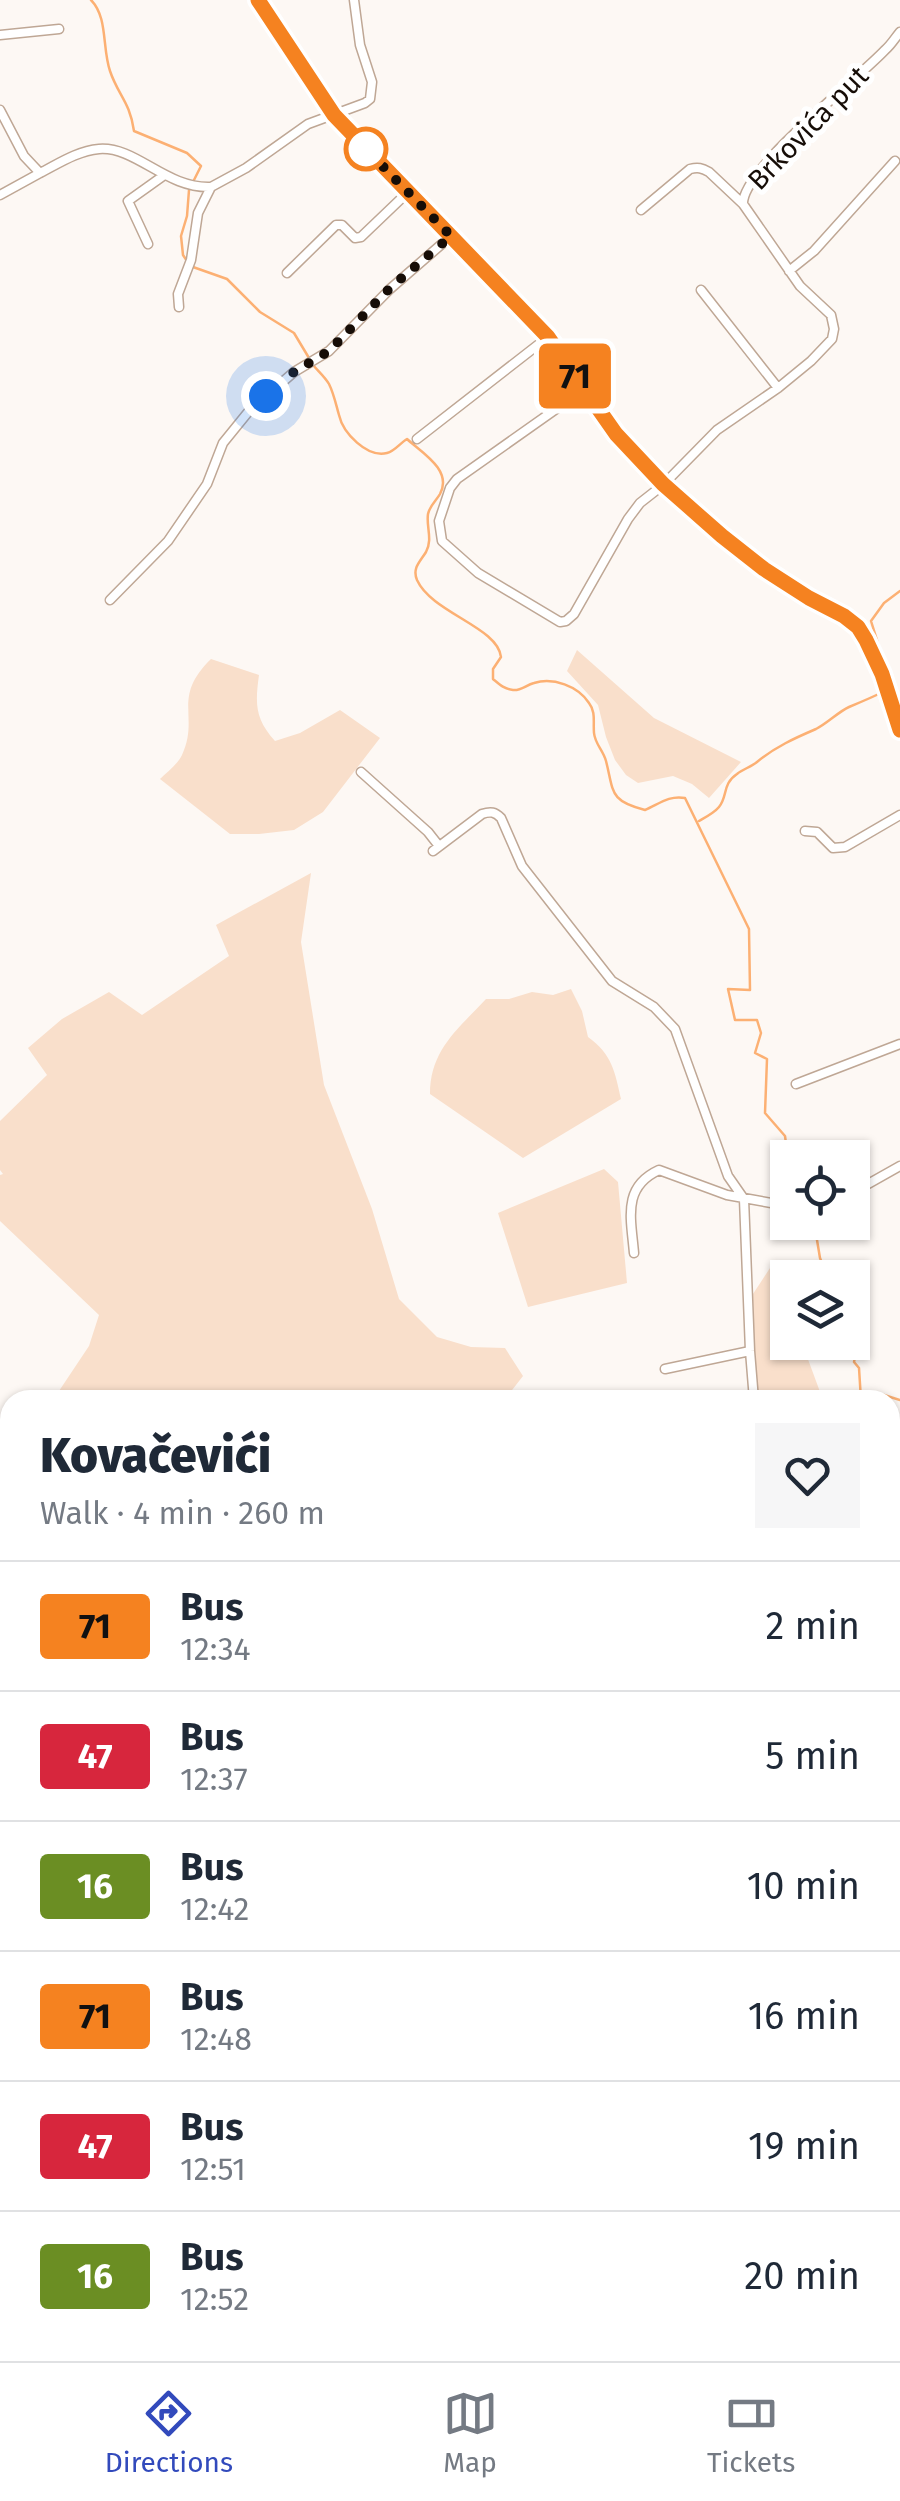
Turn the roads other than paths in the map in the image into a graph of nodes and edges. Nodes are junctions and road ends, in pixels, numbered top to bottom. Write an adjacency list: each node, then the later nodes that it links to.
1 (258, 0): 7 (street)
2 (354, 0): 7 (street)
3 (59, 29): 5 (street)
4 (900, 32): 14 (street, Brkovića put)
5 (0, 34)
6 (0, 110): 9 (street)
7 (334, 115): 11 (street); 12 (street)
8 (895, 161): 18 (street)
9 (40, 173): 10 (street); 13 (street)
10 (163, 176): 11 (street); 17 (street)
11 (210, 187): 21 (street)
12 (407, 193): 16 (street); 19 (street)
13 (0, 195)
14 (743, 204): 15 (street); 18 (street, Brkovića put)
15 (641, 210)
16 (451, 236): 22 (street); 27 (street)
17 (148, 244)
18 (789, 271): 23 (street, Brkovića put)
19 (287, 273)
20 (701, 290): 23 (street)
21 (179, 307)
22 (548, 337): 24 (street); 25 (street)
23 (778, 388): 26 (street, Brkovića put)
24 (586, 392): 26 (street); 26 (street, Brkovića put)
25 (417, 439)
26 (663, 484): 28 (street)
27 (110, 600)
28 (900, 730)
29 (362, 772): 36 (street)
30 (900, 815): 31 (street)
31 (805, 831)
32 (900, 1044): 33 (street)
33 (796, 1084)
34 (900, 1166): 35 (street)
35 (870, 1182)
36 (744, 1199): 37 (street); 38 (street); 39 (street)
37 (770, 1203)
38 (634, 1253)
39 (750, 1351): 40 (street); 41 (street)
40 (665, 1369)
41 (753, 1390)

